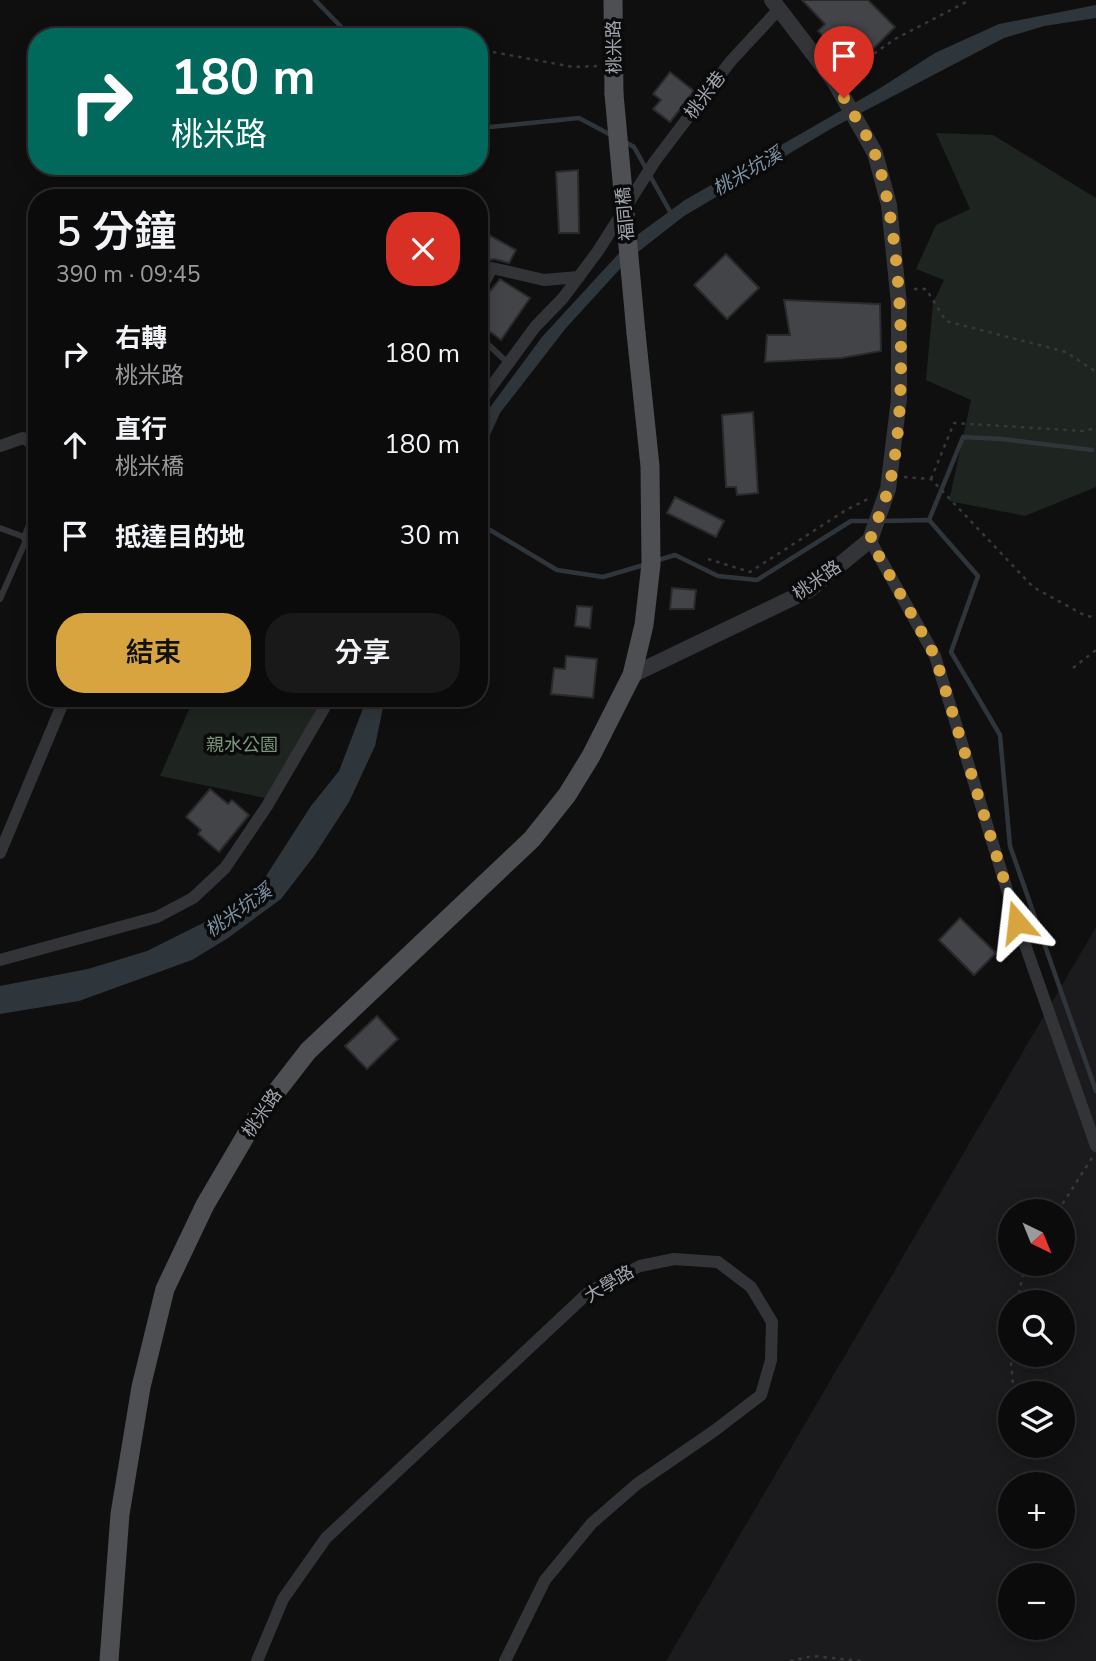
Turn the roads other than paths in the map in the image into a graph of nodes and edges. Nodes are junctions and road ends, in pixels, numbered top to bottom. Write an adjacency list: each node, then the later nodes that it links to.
1 (613, 0): 3 (main road, 桃米路)
2 (776, 4): 5 (street, 桃米巷); 14 (street)
3 (614, 94): 6 (main road, 福同橋, bridge)
4 (488, 275): 5 (street)
5 (579, 277): 8 (street)
6 (636, 333): 17 (main road, 桃米路)
7 (488, 344): 8 (lane)
8 (508, 363): 9 (street)
9 (488, 391)
10 (28, 441): 11 (street)
11 (0, 446)
12 (0, 528): 13 (lane)
13 (28, 538)
14 (870, 540): 17 (street, 桃米路); 22 (street)
15 (28, 547): 16 (lane)
16 (0, 598)
17 (632, 675): 23 (main road, 桃米路)
18 (61, 707): 20 (street)
19 (325, 707): 21 (street)
20 (0, 853)
21 (0, 960)
22 (1096, 1146)
23 (109, 1661)
24 (257, 1661): 25 (street, 大學路)
25 (505, 1661)

